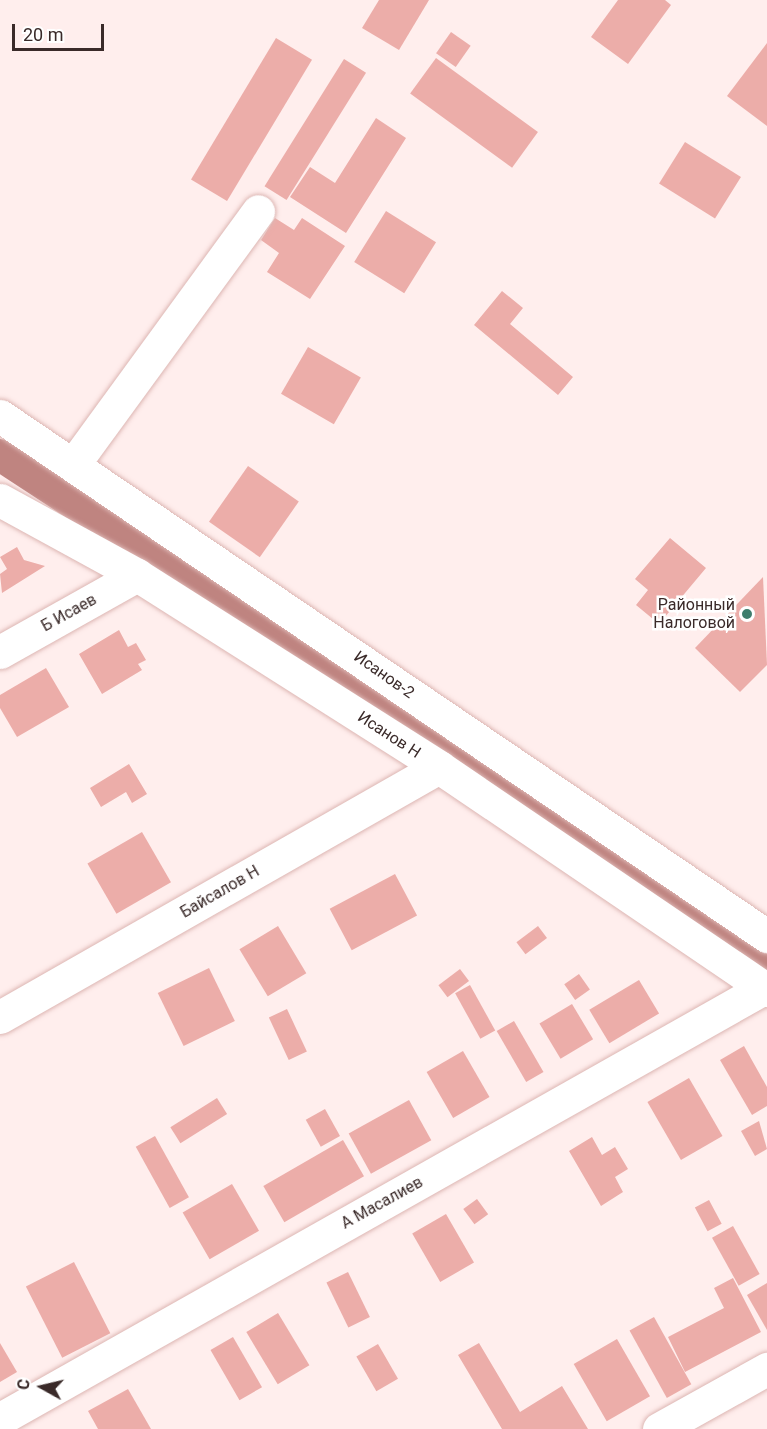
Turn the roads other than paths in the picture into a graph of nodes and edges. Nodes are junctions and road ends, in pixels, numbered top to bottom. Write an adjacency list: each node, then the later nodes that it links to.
1 (258, 211): 3 (street)
2 (0, 416): 3 (street, Исанов-2)
3 (73, 465): 8 (street, Исанов-2)
4 (0, 500): 5 (street, Исанов Н)
5 (137, 575): 6 (street, Б Исаев); 7 (street, Исанов Н)
6 (0, 652)
7 (440, 767): 9 (street, Исанов Н); 10 (street, Байсалов Н)
8 (767, 936)
9 (765, 989): 12 (street, А Масалиев)
10 (0, 1017)
11 (767, 1368): 13 (street)
12 (0, 1419)
13 (659, 1429)

